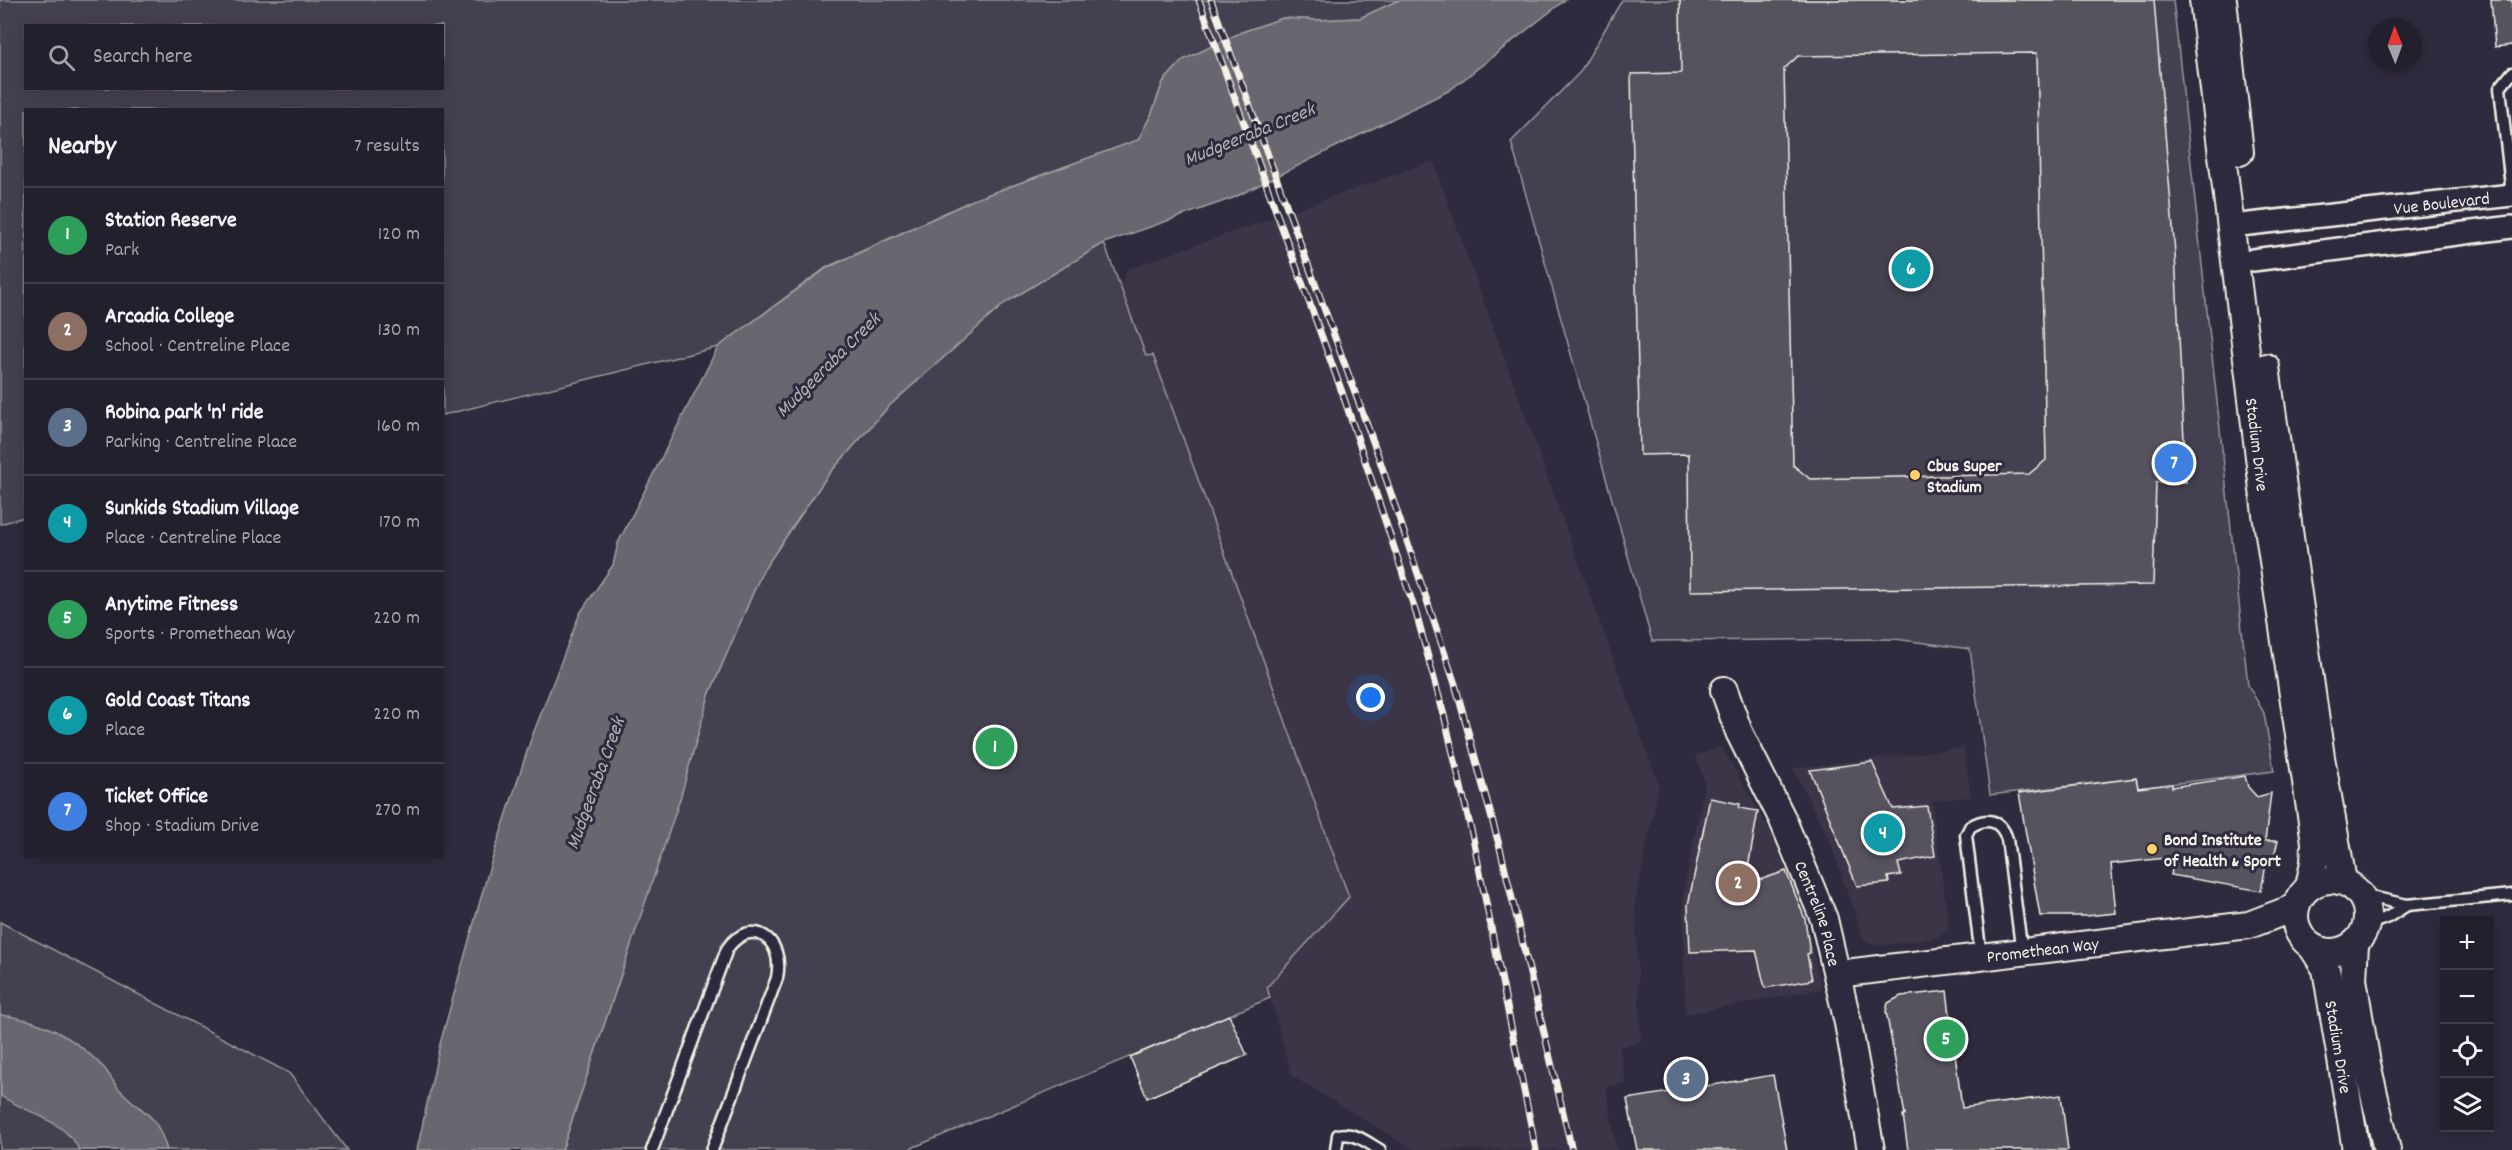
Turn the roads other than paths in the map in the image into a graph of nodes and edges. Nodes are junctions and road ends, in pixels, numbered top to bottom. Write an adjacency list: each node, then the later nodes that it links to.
1 (2204, 0): 7 (street, Stadium Drive)
2 (2223, 0): 7 (street, Stadium Drive)
3 (2512, 73): 4 (lane)
4 (2510, 158): 5 (lane)
5 (2512, 195): 6 (street, Vue Boulevard)
6 (2369, 211): 7 (street, Vue Boulevard); 9 (street, Vue Boulevard)
7 (2240, 225): 10 (street, Stadium Drive); 14 (street, Stadium Drive)
8 (2512, 227): 9 (street, Vue Boulevard)
9 (2375, 244): 10 (street, Vue Boulevard)
10 (2253, 260): 12 (street, Stadium Drive)
11 (1724, 690): 21 (street, Centreline Place)
12 (2353, 888): 14 (street); 15 (lane); 17 (street)
13 (2512, 895): 15 (lane)
14 (2302, 897): 16 (street); 18 (street)
15 (2407, 905): 17 (lane)
16 (2249, 925): 18 (street); 19 (street, Promethean Way)
17 (2361, 934): 18 (street); 28 (street, Stadium Drive)
18 (2306, 941): 27 (street, Stadium Drive)
19 (2022, 953): 20 (street, Promethean Way); 20 (lane)
20 (1981, 958): 21 (street, Promethean Way)
21 (1837, 974): 26 (street, Centreline Place)
22 (652, 1150): 23 (lane)
23 (712, 1150)
24 (1336, 1150): 25 (lane)
25 (1380, 1150)
26 (1871, 1150)
27 (2356, 1150)
28 (2387, 1150)

